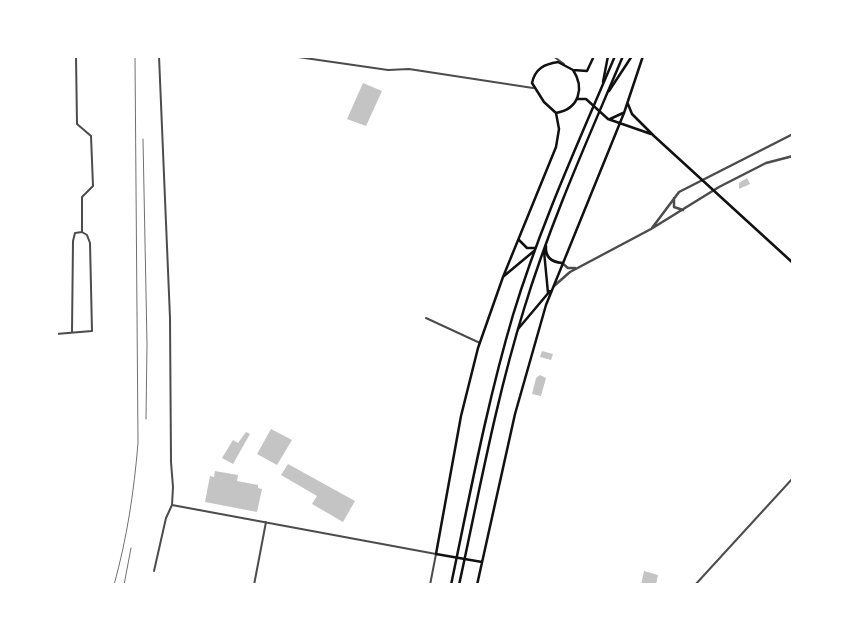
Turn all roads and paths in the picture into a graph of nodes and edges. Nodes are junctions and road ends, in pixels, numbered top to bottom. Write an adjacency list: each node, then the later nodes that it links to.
1 (76, 56): 32 (street)
2 (159, 56): 50 (street)
3 (291, 56): 10 (street)
4 (594, 56): 14 (main road)
5 (608, 56): 15 (main road)
6 (615, 56): 15 (main road)
7 (623, 56): 17 (main road)
8 (632, 56): 17 (main road)
9 (643, 56): 19 (main road)
10 (307, 57): 16 (street)
11 (554, 57): 12 (street); 13 (street)
12 (556, 62): 13 (main road); 16 (main road)
13 (564, 64): 14 (main road)
14 (573, 70): 18 (main road)
15 (602, 86): 35 (main road)
16 (533, 88): 20 (main road)
17 (608, 92): 34 (main road)
18 (578, 99): 20 (main road); 22 (main road)
19 (628, 100): 21 (main road); 25 (main road)
20 (556, 113): 33 (main road)
21 (624, 113): 22 (main road); 23 (main road)
22 (608, 119): 23 (main road)
23 (619, 124): 25 (main road); 37 (main road)
24 (793, 134): 27 (street)
25 (654, 136): 27 (main road)
26 (793, 156): 28 (street)
27 (702, 178): 28 (main road); 29 (street)
28 (714, 190): 30 (street); 38 (main road)
29 (676, 195): 30 (street); 31 (street)
30 (685, 209): 31 (street)
31 (652, 229): 39 (street)
32 (82, 232): 46 (street); 46 (street)
33 (518, 240): 35 (main road); 40 (main road)
34 (546, 246): 36 (main road); 37 (main road)
35 (536, 248): 40 (main road); 53 (main road)
36 (545, 250): 42 (main road); 45 (main road)
37 (562, 263): 39 (street); 41 (main road)
38 (793, 263)
39 (579, 267): 41 (street)
40 (503, 277): 48 (main road)
41 (553, 286): 42 (main road); 43 (main road)
42 (548, 295): 43 (main road); 45 (main road)
43 (547, 302): 55 (main road)
44 (426, 318): 48 (street)
45 (517, 330): 54 (main road)
46 (72, 332): 47 (street)
47 (56, 334)
48 (480, 343): 52 (main road)
49 (793, 478): 62 (street)
50 (172, 505): 51 (street); 56 (street)
51 (266, 522): 52 (street); 57 (street)
52 (436, 554): 53 (main road); 58 (street)
53 (457, 557): 54 (main road); 59 (main road)
54 (465, 558): 55 (main road); 60 (main road)
55 (482, 562): 61 (main road)
56 (154, 571)
57 (254, 585)
58 (430, 585)
59 (451, 585)
60 (459, 585)
61 (478, 585)
62 (695, 585)

